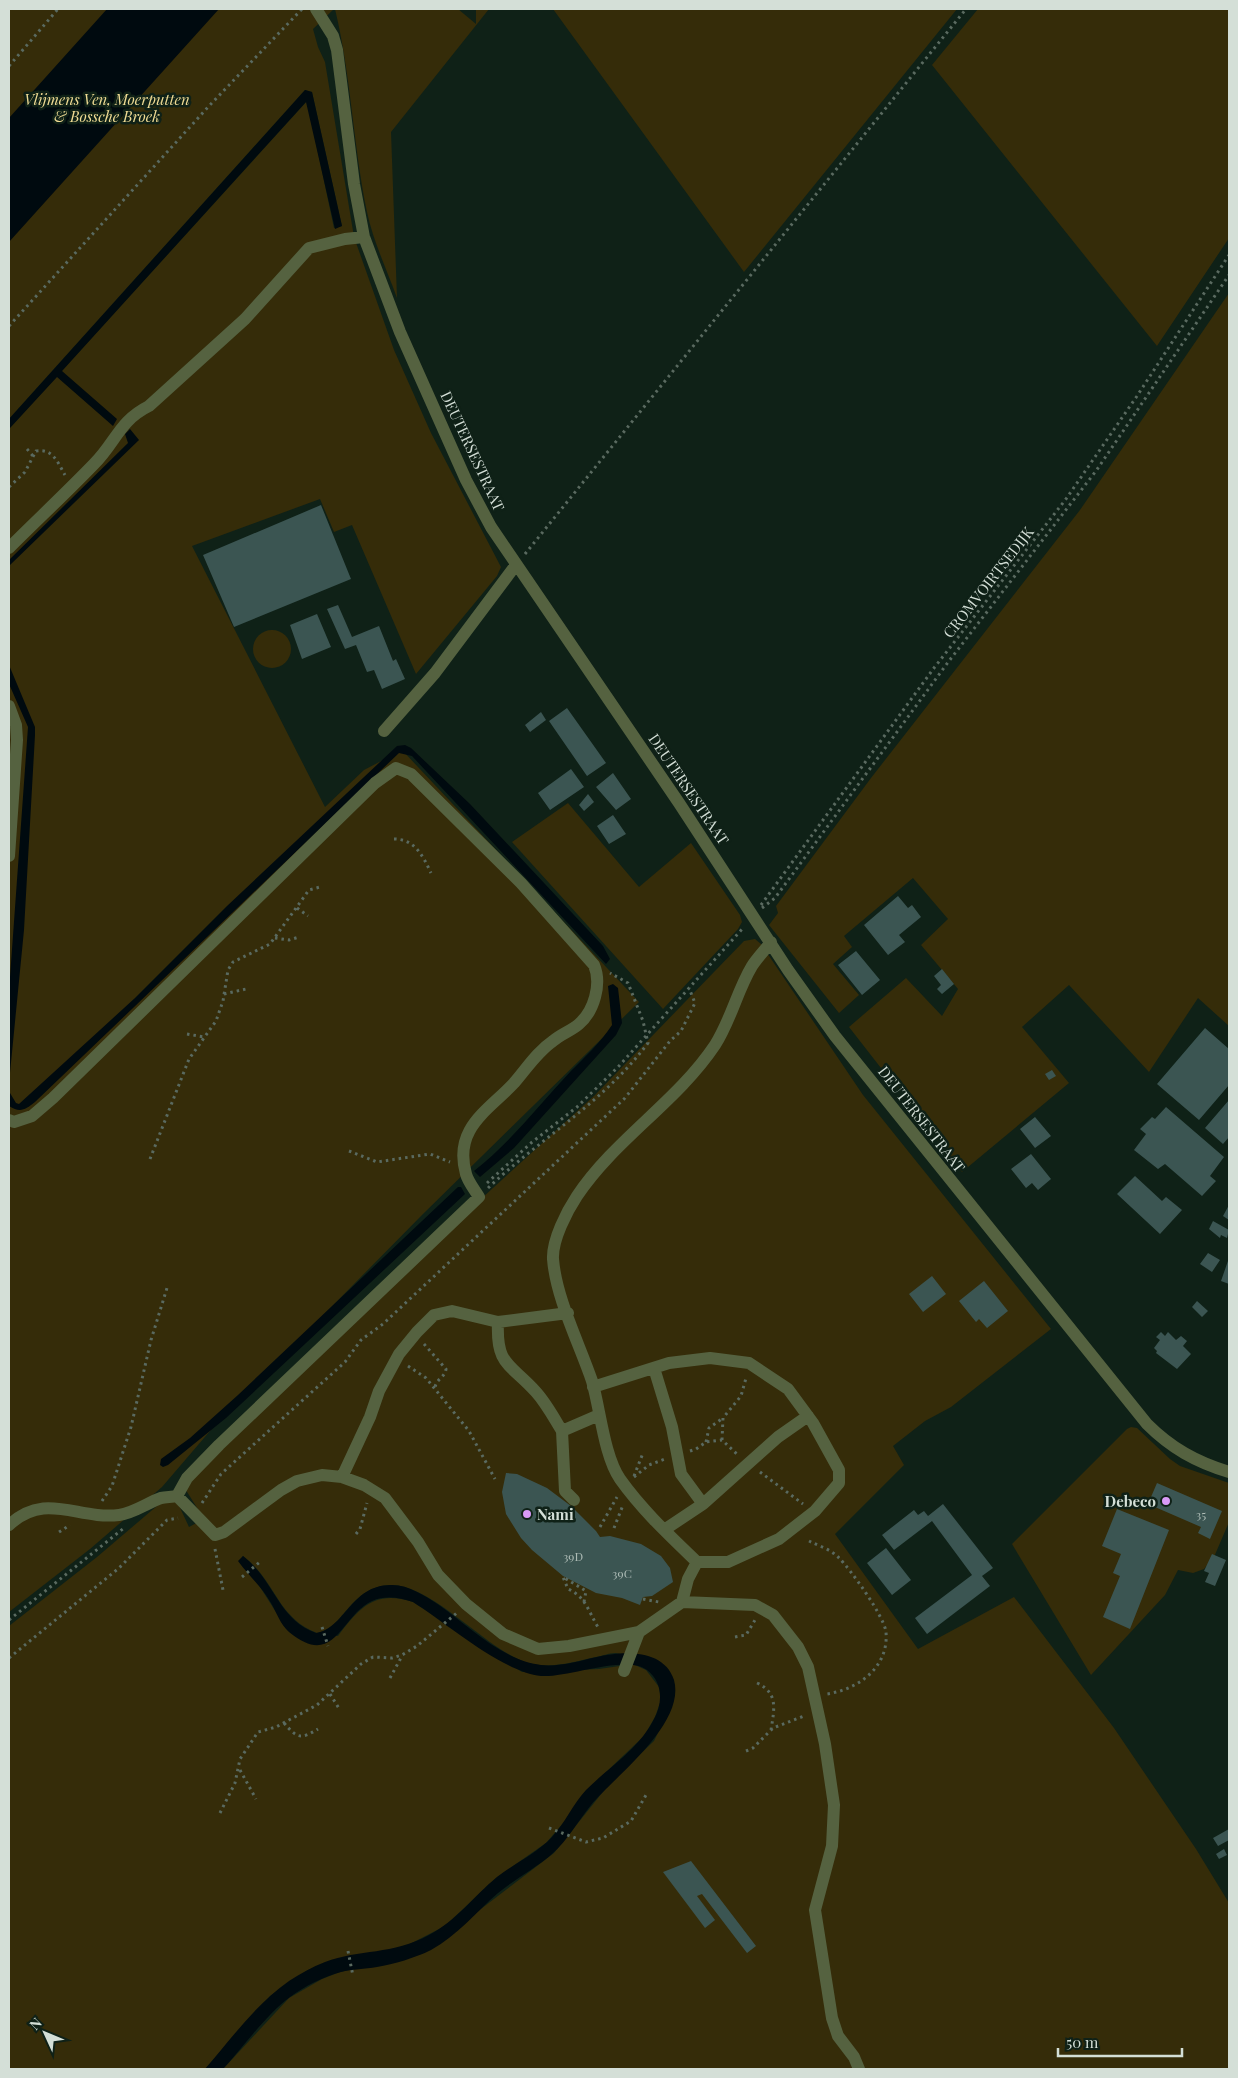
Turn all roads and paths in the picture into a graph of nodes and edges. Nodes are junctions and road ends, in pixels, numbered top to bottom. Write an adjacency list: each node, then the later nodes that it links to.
1 (58, 9): 5 (path)
2 (302, 9): 9 (path)
3 (316, 9): 6 (street, DEUTERSESTRAAT)
4 (966, 9): 15 (path)
5 (9, 66)
6 (364, 236): 13 (street); 15 (street, DEUTERSESTRAAT)
7 (1229, 254): 23 (path, CROMVOIRTSEDIJK)
8 (1229, 275): 23 (path)
9 (9, 326)
10 (27, 449): 11 (path)
11 (33, 456): 12 (path); 13 (path)
12 (9, 488)
13 (69, 488): 14 (street)
14 (9, 548)
15 (515, 566): 17 (street); 23 (street, DEUTERSESTRAAT)
16 (9, 706): 19 (street)
17 (384, 731)
18 (394, 839): 20 (path)
19 (9, 856)
20 (431, 873)
21 (320, 887): 22 (path)
22 (297, 908): 24 (path); 26 (path)
23 (753, 915): 27 (street, DEUTERSESTRAAT)
24 (308, 916)
25 (299, 937): 26 (path)
26 (275, 938): 31 (path)
27 (771, 942): 40 (street); 56 (street, DEUTERSESTRAAT)
28 (594, 965): 34 (street); 37 (street); 38 (path)
29 (689, 988): 64 (path)
30 (246, 989): 31 (path)
31 (224, 994): 33 (path)
32 (188, 1034): 33 (path)
33 (204, 1037): 36 (path)
34 (9, 1120)
35 (349, 1151): 37 (path)
36 (150, 1159)
37 (466, 1175): 38 (street)
38 (479, 1197): 61 (street)
39 (167, 1288): 65 (path)
40 (568, 1313): 41 (street); 46 (street)
41 (498, 1322): 42 (street); 51 (street)
42 (417, 1332): 43 (street); 47 (path)
43 (395, 1361): 47 (path); 57 (street)
44 (749, 1363): 45 (street); 49 (street); 50 (path)
45 (654, 1368): 46 (street); 54 (street)
46 (593, 1387): 48 (street)
47 (435, 1389): 58 (path)
48 (599, 1415): 51 (street); 59 (street)
49 (808, 1416): 55 (street); 66 (street)
50 (723, 1418): 52 (path); 53 (path)
51 (562, 1431): 62 (street)
52 (722, 1440): 53 (path); 55 (path)
53 (706, 1442): 54 (path)
54 (677, 1454): 59 (path); 63 (street)
55 (748, 1464): 63 (street); 66 (path)
56 (1229, 1472)
57 (342, 1477): 60 (street); 71 (street)
58 (495, 1479)
59 (625, 1484): 68 (path); 69 (street)
60 (370, 1488): 70 (path); 82 (street)
61 (176, 1496): 64 (street); 65 (street)
62 (574, 1500)
63 (703, 1504): 69 (street)
64 (193, 1511): 71 (street); 87 (path)
65 (84, 1513): 67 (street)
66 (812, 1514): 74 (street)
67 (9, 1525)
68 (600, 1527)
69 (664, 1530): 74 (street)
70 (356, 1534)
71 (214, 1535): 76 (path)
72 (809, 1541): 92 (path)
73 (261, 1561): 75 (path)
74 (697, 1562): 78 (street)
75 (242, 1576)
76 (223, 1590)
77 (584, 1602): 77 (path); 82 (path)
78 (682, 1602): 79 (street); 83 (street)
79 (741, 1604): 84 (path); 92 (street)
80 (460, 1610): 86 (path)
81 (322, 1627): 85 (path)
82 (609, 1638): 83 (street)
83 (637, 1638): 88 (street)
84 (735, 1638)
85 (328, 1646)
86 (402, 1655): 89 (path); 91 (path)
87 (9, 1658)
88 (624, 1671)
89 (390, 1678)
90 (757, 1682): 97 (path)
91 (330, 1694): 93 (path); 95 (path)
92 (814, 1696): 94 (street)
93 (340, 1710)
94 (818, 1712): 97 (path); 106 (street)
95 (284, 1723): 96 (path); 99 (path)
96 (318, 1729)
97 (771, 1730): 98 (path)
98 (746, 1751)
99 (239, 1769): 101 (path); 102 (path)
100 (646, 1795): 103 (path)
101 (256, 1799)
102 (220, 1813)
103 (549, 1828)
104 (348, 1952): 105 (path)
105 (353, 1976)
106 (859, 2069)

